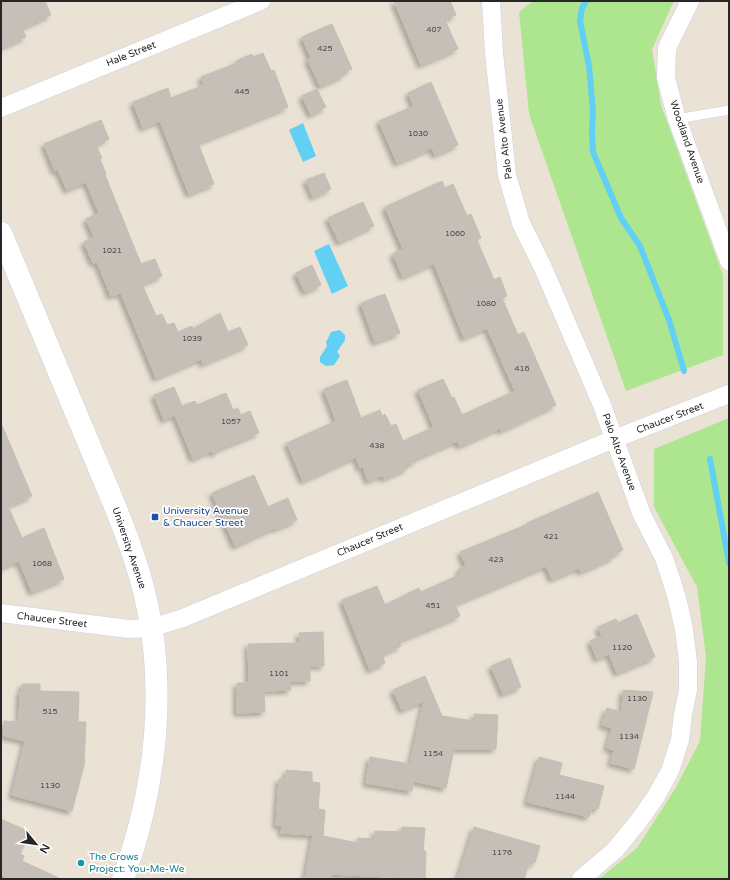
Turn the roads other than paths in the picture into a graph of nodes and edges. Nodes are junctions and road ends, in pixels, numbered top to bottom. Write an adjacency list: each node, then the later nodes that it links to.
1 (261, 1): 4 (street, Hale Street)
2 (491, 1): 10 (street, Palo Alto Avenue)
3 (690, 1): 6 (street, Woodland Avenue)
4 (1, 108)
5 (729, 110): 6 (lane)
6 (677, 119): 8 (street, Woodland Avenue)
7 (1, 233): 12 (main road, University Avenue)
8 (729, 261)
9 (729, 394): 10 (street, Chaucer Street)
10 (614, 439): 12 (street, Chaucer Street); 14 (street, Palo Alto Avenue)
11 (1, 614): 12 (street, Chaucer Street)
12 (151, 628): 13 (main road, University Avenue)
13 (123, 879)
14 (581, 879)

